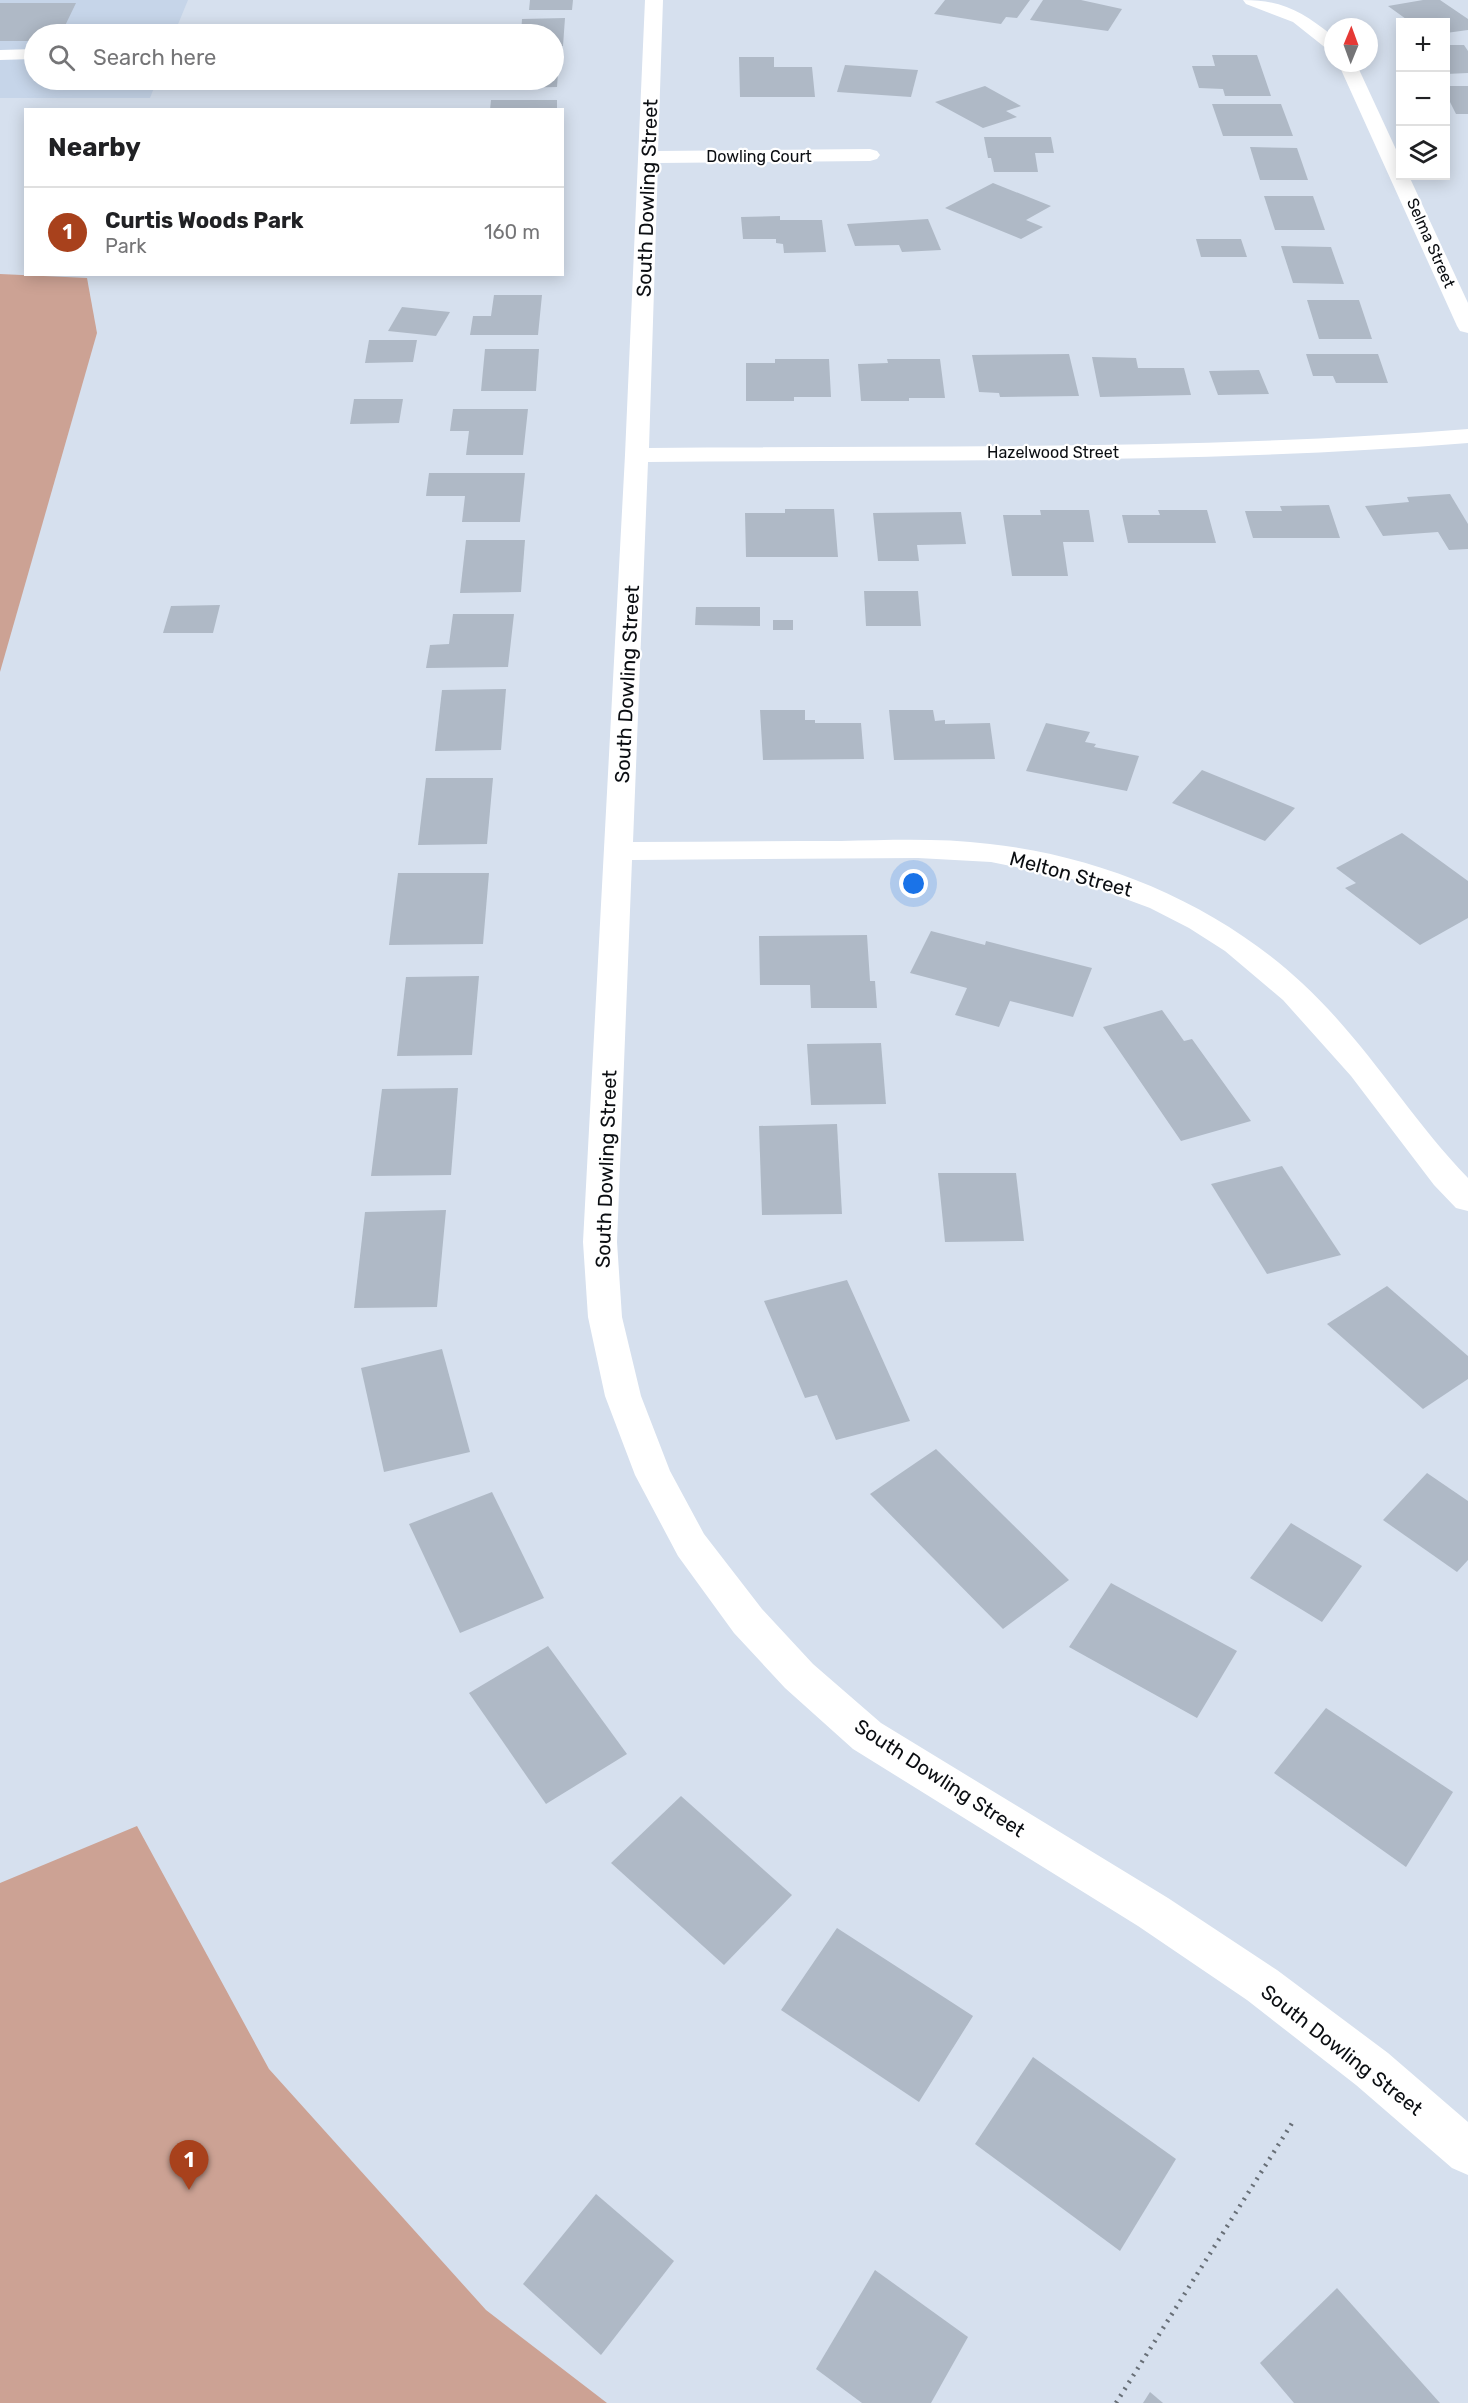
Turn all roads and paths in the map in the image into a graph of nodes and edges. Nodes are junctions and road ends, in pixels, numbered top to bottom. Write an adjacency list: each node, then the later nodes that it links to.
1 (654, 0): 8 (street, South Dowling Street)
2 (1252, 0): 3 (street)
3 (1324, 38)
4 (24, 54): 5 (lane)
5 (0, 55)
6 (1351, 72): 9 (street, Selma Street)
7 (870, 155): 8 (street, Dowling Court)
8 (648, 157): 11 (street, South Dowling Street)
9 (1468, 326)
10 (1468, 436): 11 (street, Hazelwood Street)
11 (637, 455): 12 (street, South Dowling Street)
12 (620, 851): 13 (street, Melton Street); 15 (street, South Dowling Street)
13 (1468, 1199)
14 (1294, 2120): 16 (path)
15 (1468, 2152)
16 (1116, 2403)

